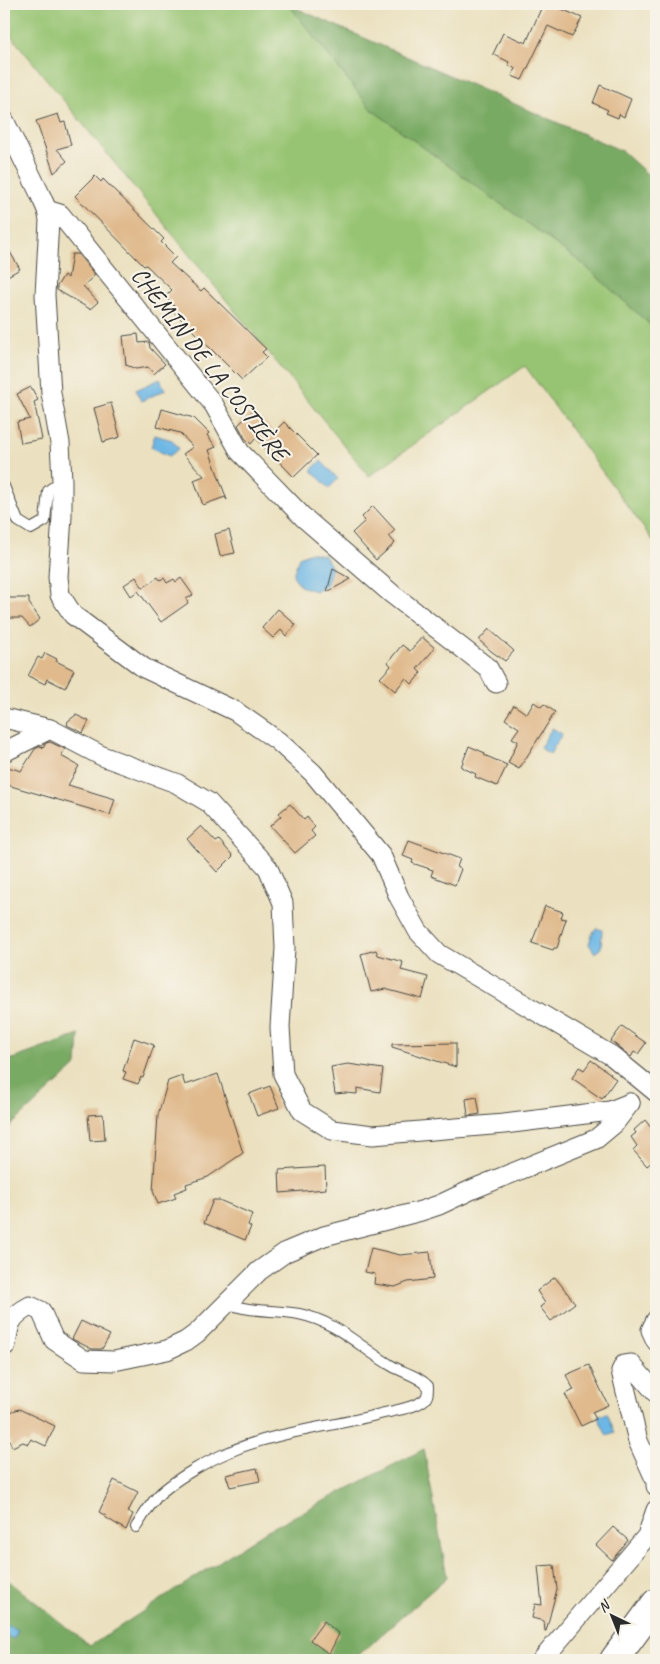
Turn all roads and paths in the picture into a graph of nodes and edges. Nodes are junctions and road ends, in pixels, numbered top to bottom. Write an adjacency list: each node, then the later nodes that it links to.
1 (4, 120): 2 (street)
2 (47, 210): 3 (street); 5 (street, CHEMIN DE LA COSTIÈRE)
3 (62, 480): 4 (lane); 9 (street)
4 (4, 486)
5 (496, 683)
6 (4, 718): 7 (street)
7 (50, 729): 8 (street); 10 (street)
8 (4, 752)
9 (652, 1087): 10 (street)
10 (630, 1102): 11 (street)
11 (227, 1302): 14 (street); 18 (lane)
12 (656, 1320): 13 (street)
13 (656, 1341)
14 (6, 1346)
15 (656, 1393): 16 (street)
16 (656, 1486)
17 (656, 1510): 20 (street)
18 (136, 1527)
19 (656, 1603): 21 (highway)
20 (542, 1660)
21 (614, 1660)

